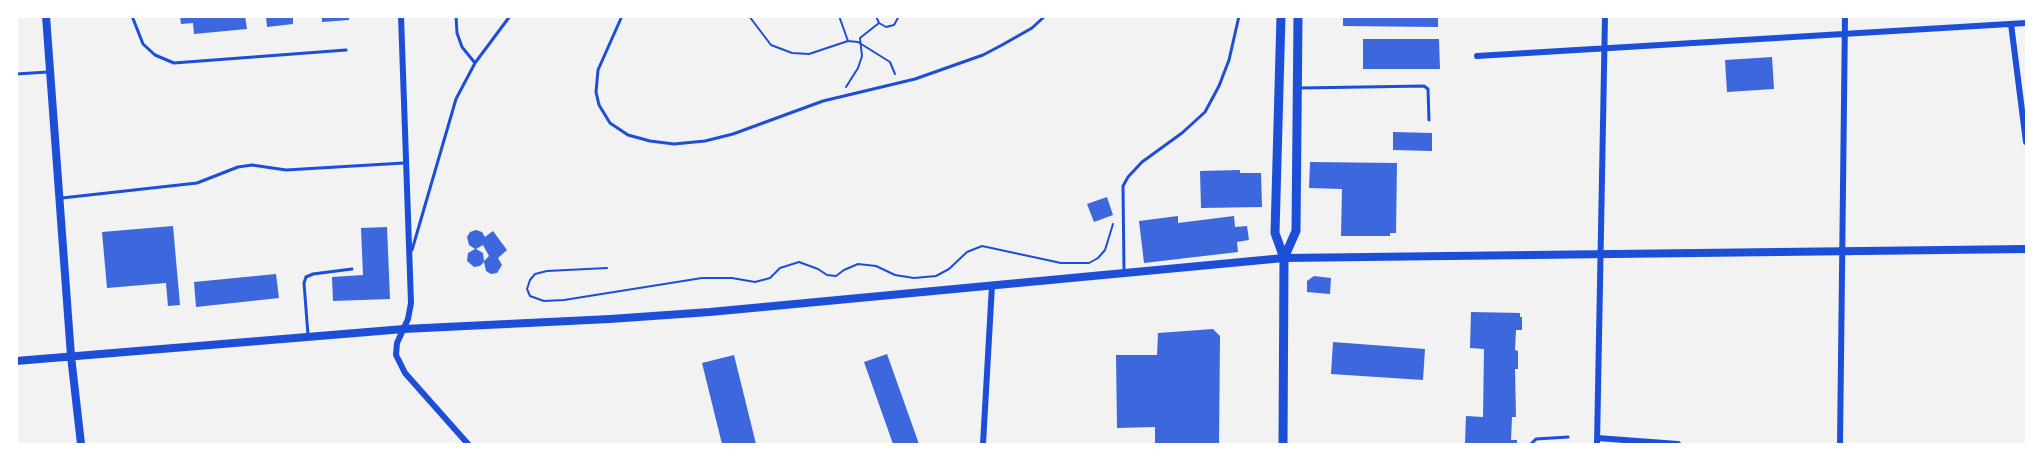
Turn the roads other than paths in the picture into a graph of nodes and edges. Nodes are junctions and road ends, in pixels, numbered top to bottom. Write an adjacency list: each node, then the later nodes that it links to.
1 (46, 16): 20 (street)
2 (132, 16): 17 (lane)
3 (401, 16): 25 (street)
4 (456, 16): 19 (lane)
5 (510, 16): 19 (lane)
6 (622, 16): 7 (lane)
7 (1045, 16)
8 (1239, 16): 33 (lane)
9 (1281, 16): 30 (main road)
10 (1298, 16): 22 (main road)
11 (1605, 16): 16 (street)
12 (1845, 16): 15 (street)
13 (2026, 23): 14 (street)
14 (2011, 24): 15 (street); 24 (street)
15 (1844, 34): 16 (street); 28 (street)
16 (1604, 49): 18 (street); 29 (street)
17 (346, 50)
18 (1478, 57)
19 (476, 63): 31 (lane)
20 (50, 72): 21 (lane); 26 (street)
21 (16, 74)
22 (1297, 88): 23 (lane); 30 (main road)
23 (1429, 120)
24 (2026, 142)
25 (406, 162): 26 (lane); 31 (street)
26 (59, 198): 37 (street)
27 (2026, 249): 28 (main road)
28 (1842, 251): 29 (main road); 47 (street)
29 (1600, 254): 30 (main road); 40 (street)
30 (1284, 258): 33 (main road); 44 (main road)
31 (410, 259): 35 (street)
32 (352, 269): 36 (lane)
33 (1124, 273): 34 (main road)
34 (992, 285): 35 (main road); 43 (street)
35 (404, 329): 36 (main road); 42 (street)
36 (308, 336): 37 (main road)
37 (71, 356): 38 (main road); 41 (main road)
38 (16, 361)
39 (1568, 437): 45 (lane)
40 (1597, 441): 46 (street)
41 (81, 444)
42 (468, 444)
43 (982, 444)
44 (1283, 444)
45 (1531, 444)
46 (1678, 444)
47 (1840, 444)

